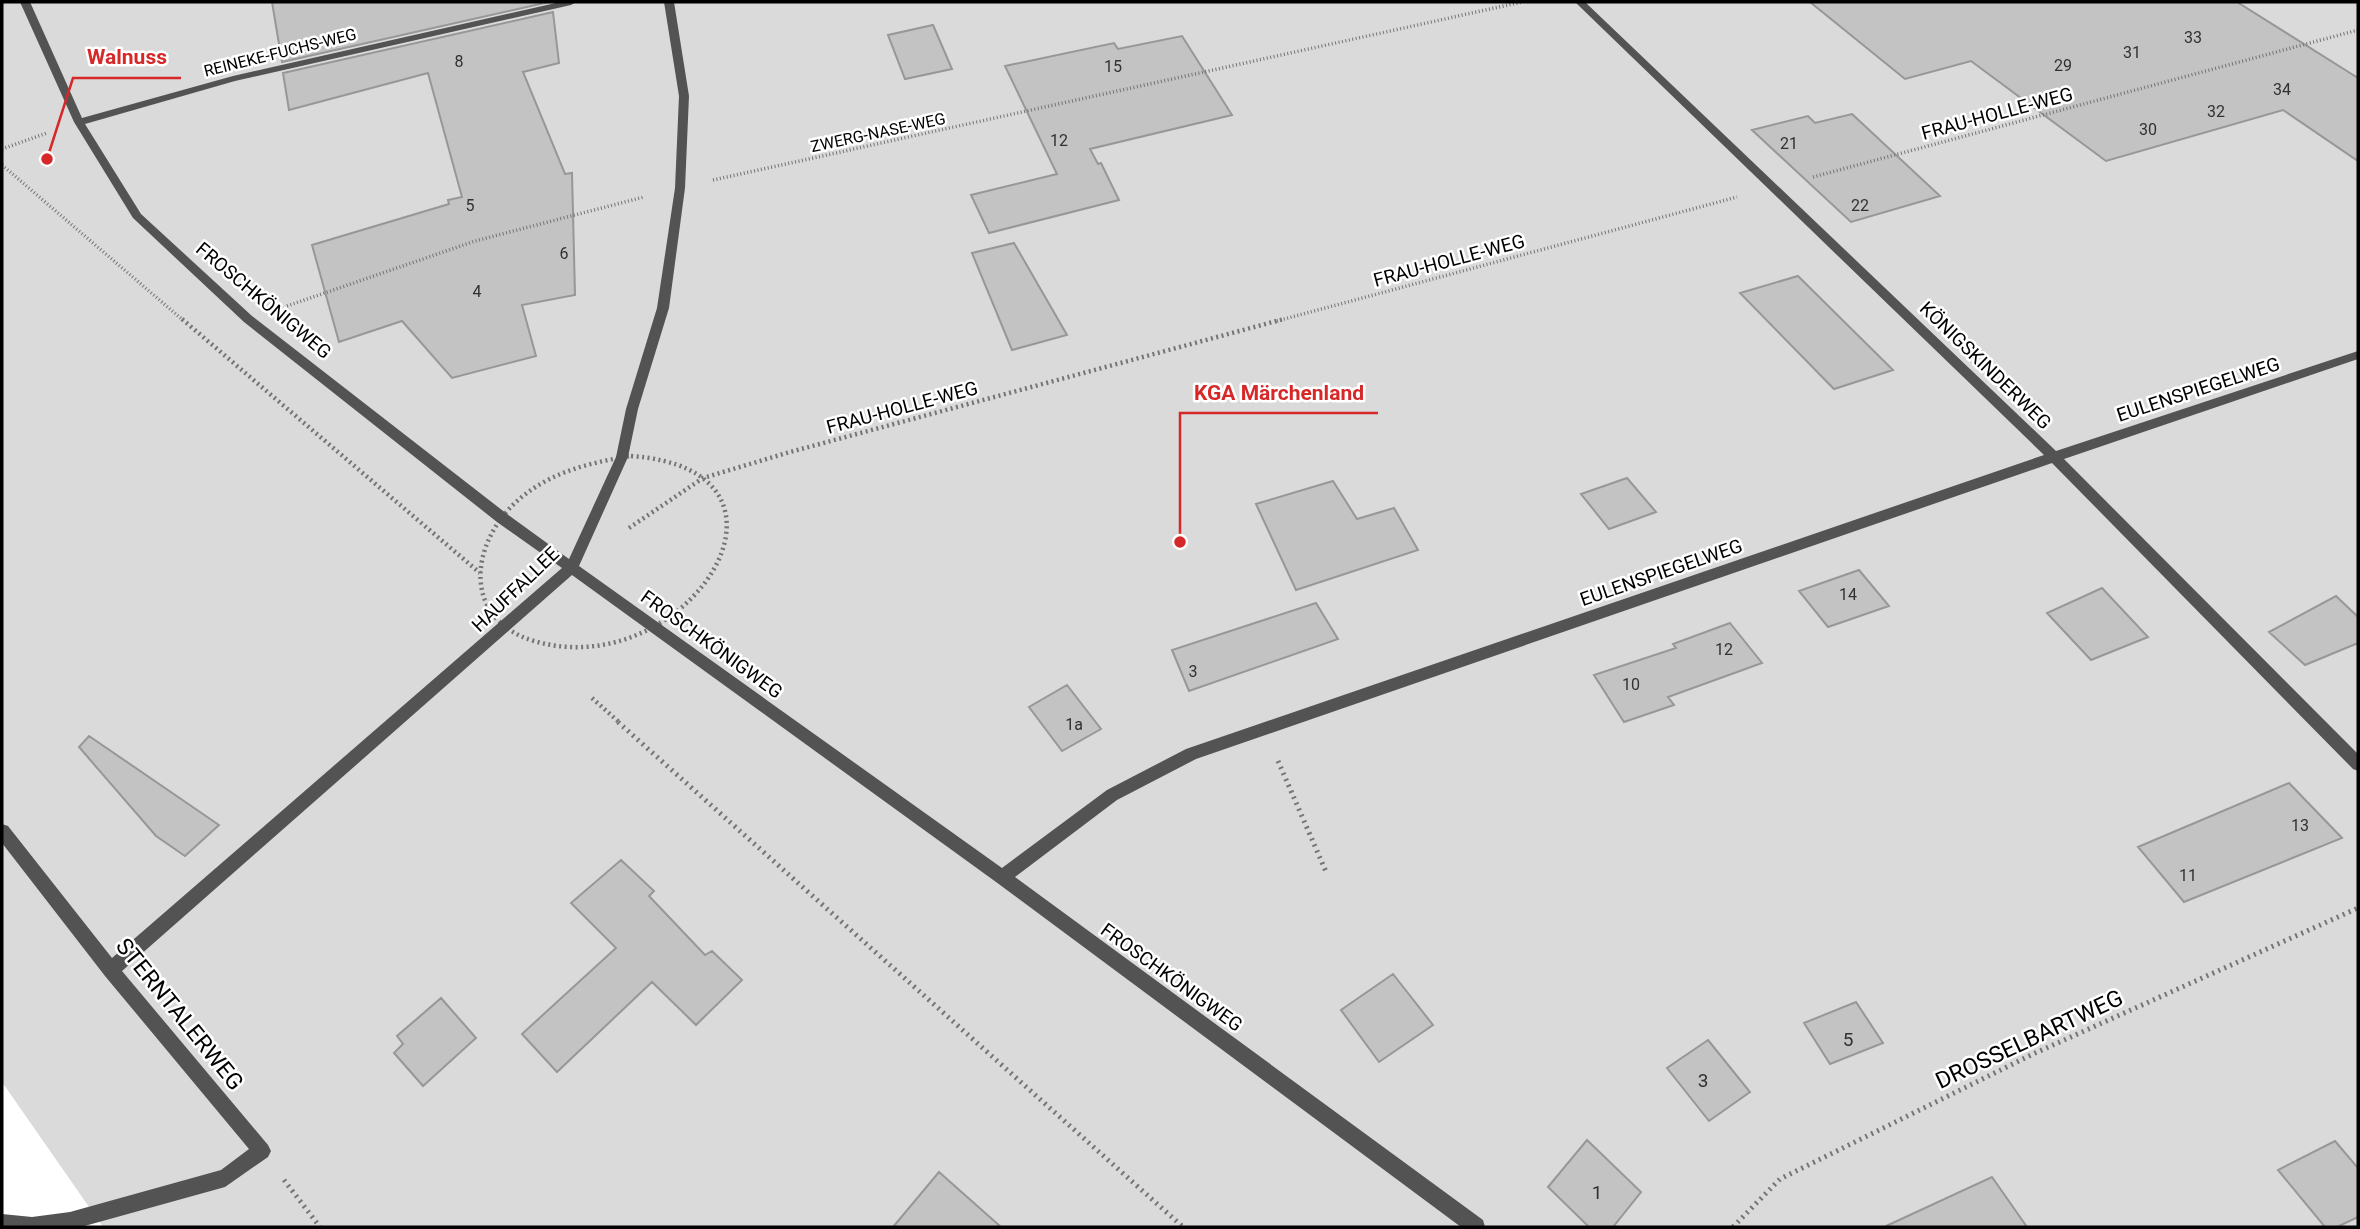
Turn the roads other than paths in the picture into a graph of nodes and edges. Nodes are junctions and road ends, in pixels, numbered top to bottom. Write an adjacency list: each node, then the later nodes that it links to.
1 (25, 2): 5 (lane, FROSCHKÖNIGWEG)
2 (571, 2): 5 (lane, REINEKE-FUCHS-WEG)
3 (669, 2): 8 (lane, HAUFFALLEE)
4 (1580, 2): 7 (lane, KÖNIGSKINDERWEG)
5 (79, 122): 8 (lane, FROSCHKÖNIGWEG)
6 (2358, 355): 7 (lane, EULENSPIEGELWEG)
7 (2054, 457): 9 (lane, KÖNIGSKINDERWEG); 11 (lane, EULENSPIEGELWEG)
8 (571, 568): 11 (lane, FROSCHKÖNIGWEG); 12 (lane, HAUFFALLEE)
9 (2358, 764)
10 (2, 831): 12 (lane, STERNTALERWEG)
11 (1002, 877): 14 (lane, FROSCHKÖNIGWEG)
12 (111, 970): 13 (lane, STERNTALERWEG)
13 (2, 1223)
14 (1476, 1227)

